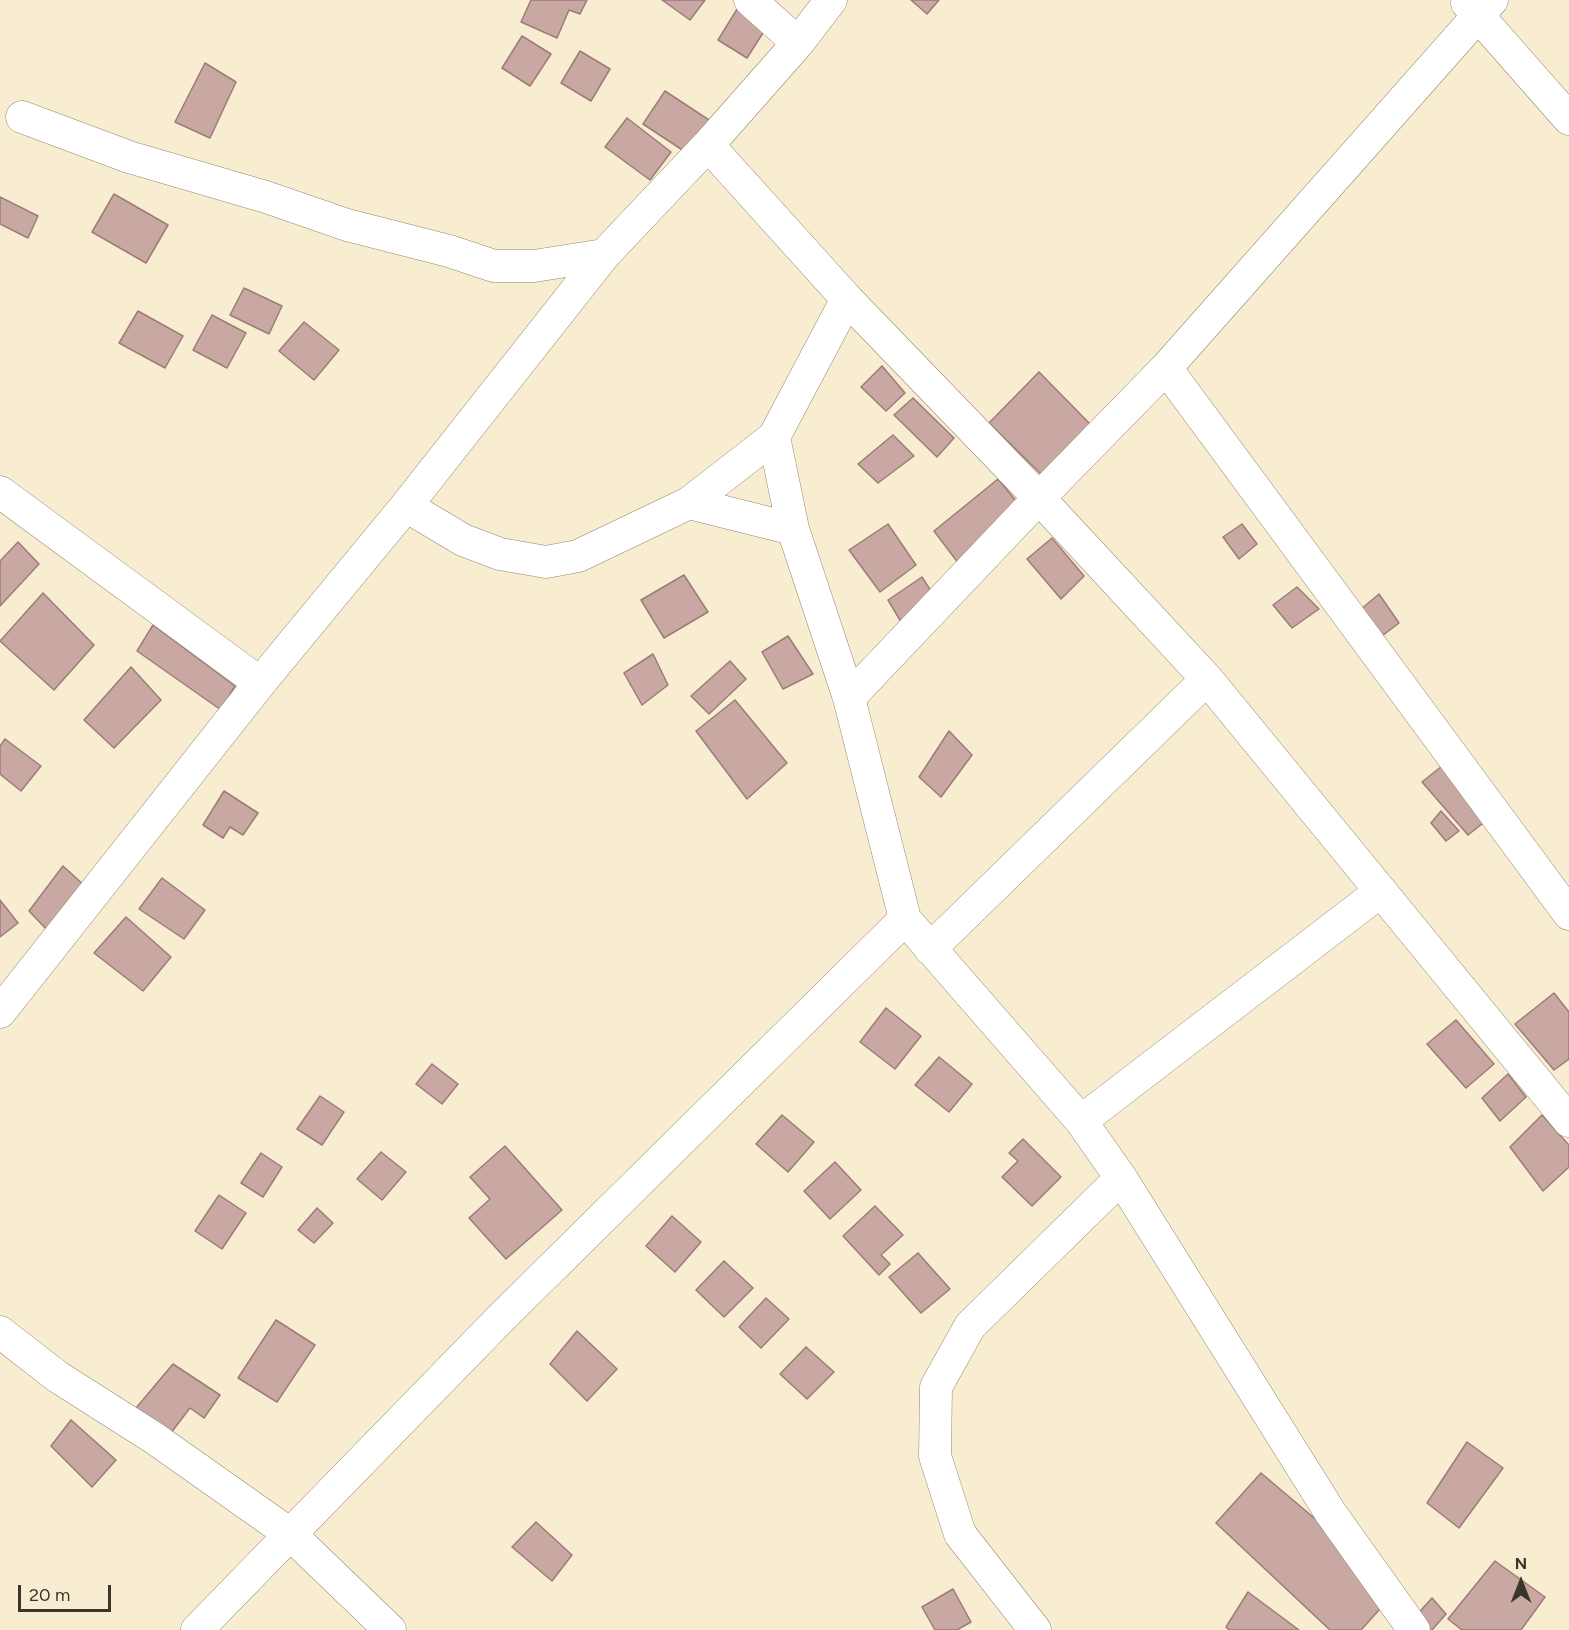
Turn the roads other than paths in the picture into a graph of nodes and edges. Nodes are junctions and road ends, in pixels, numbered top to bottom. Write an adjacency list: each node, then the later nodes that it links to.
1 (750, 0): 4 (street)
2 (831, 0): 4 (street)
3 (1479, 6): 6 (street); 10 (street)
4 (798, 43): 7 (street)
5 (22, 117): 8 (street)
6 (1569, 119)
7 (708, 145): 8 (street); 9 (street)
8 (604, 255): 15 (street)
9 (847, 299): 11 (street); 13 (street)
10 (1166, 368): 13 (street); 21 (street)
11 (774, 437): 14 (street); 16 (street)
12 (0, 492): 18 (street)
13 (1039, 498): 17 (street); 19 (street)
14 (689, 503): 15 (street); 16 (street)
15 (406, 506): 18 (street)
16 (793, 529): 19 (street)
17 (1207, 680): 20 (street); 23 (street)
18 (260, 682): 24 (street)
19 (849, 698): 22 (street)
20 (1381, 891): 25 (street); 26 (street)
21 (1569, 914)
22 (905, 919): 23 (street); 29 (street)
23 (930, 949): 25 (street)
24 (1, 1009)
25 (1081, 1121): 27 (street)
26 (1569, 1121)
27 (1121, 1178): 32 (street); 33 (street)
28 (0, 1332): 29 (street)
29 (290, 1534): 30 (street); 31 (street)
30 (197, 1630)
31 (390, 1630)
32 (1035, 1630)
33 (1414, 1630)

